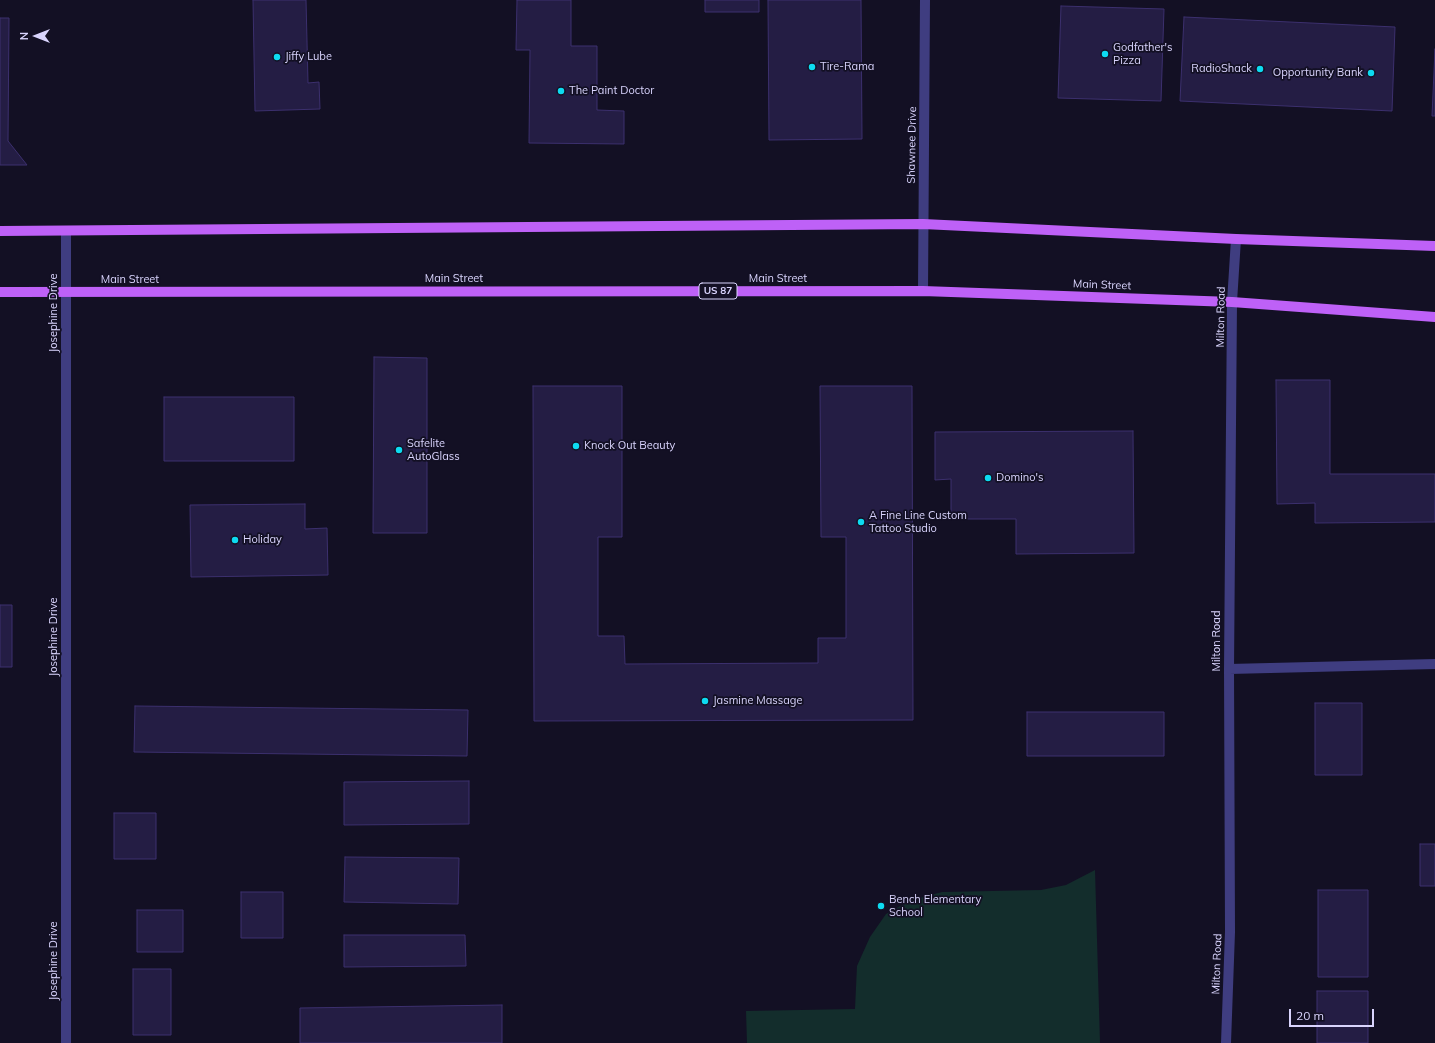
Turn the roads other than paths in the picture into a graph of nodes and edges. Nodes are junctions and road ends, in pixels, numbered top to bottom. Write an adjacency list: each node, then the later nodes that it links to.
1 (925, 0): 2 (street, Shawnee Drive)
2 (923, 224): 4 (main road); 5 (main road); 7 (street, Shawnee Drive)
3 (0, 230): 4 (main road)
4 (66, 231): 9 (street, Josephine Drive)
5 (1236, 239): 6 (main road); 10 (street, Milton Road)
6 (1435, 246)
7 (923, 290): 9 (main road, Main Street / US 87); 10 (main road, Main Street / US 87)
8 (0, 292): 9 (main road, Main Street / US 87)
9 (66, 292): 14 (street, Josephine Drive)
10 (1232, 302): 11 (main road, Main Street / US 87); 13 (street, Milton Road)
11 (1435, 316)
12 (1435, 664): 13 (street)
13 (1228, 669): 15 (street, Milton Road)
14 (66, 1043)
15 (1226, 1043)

